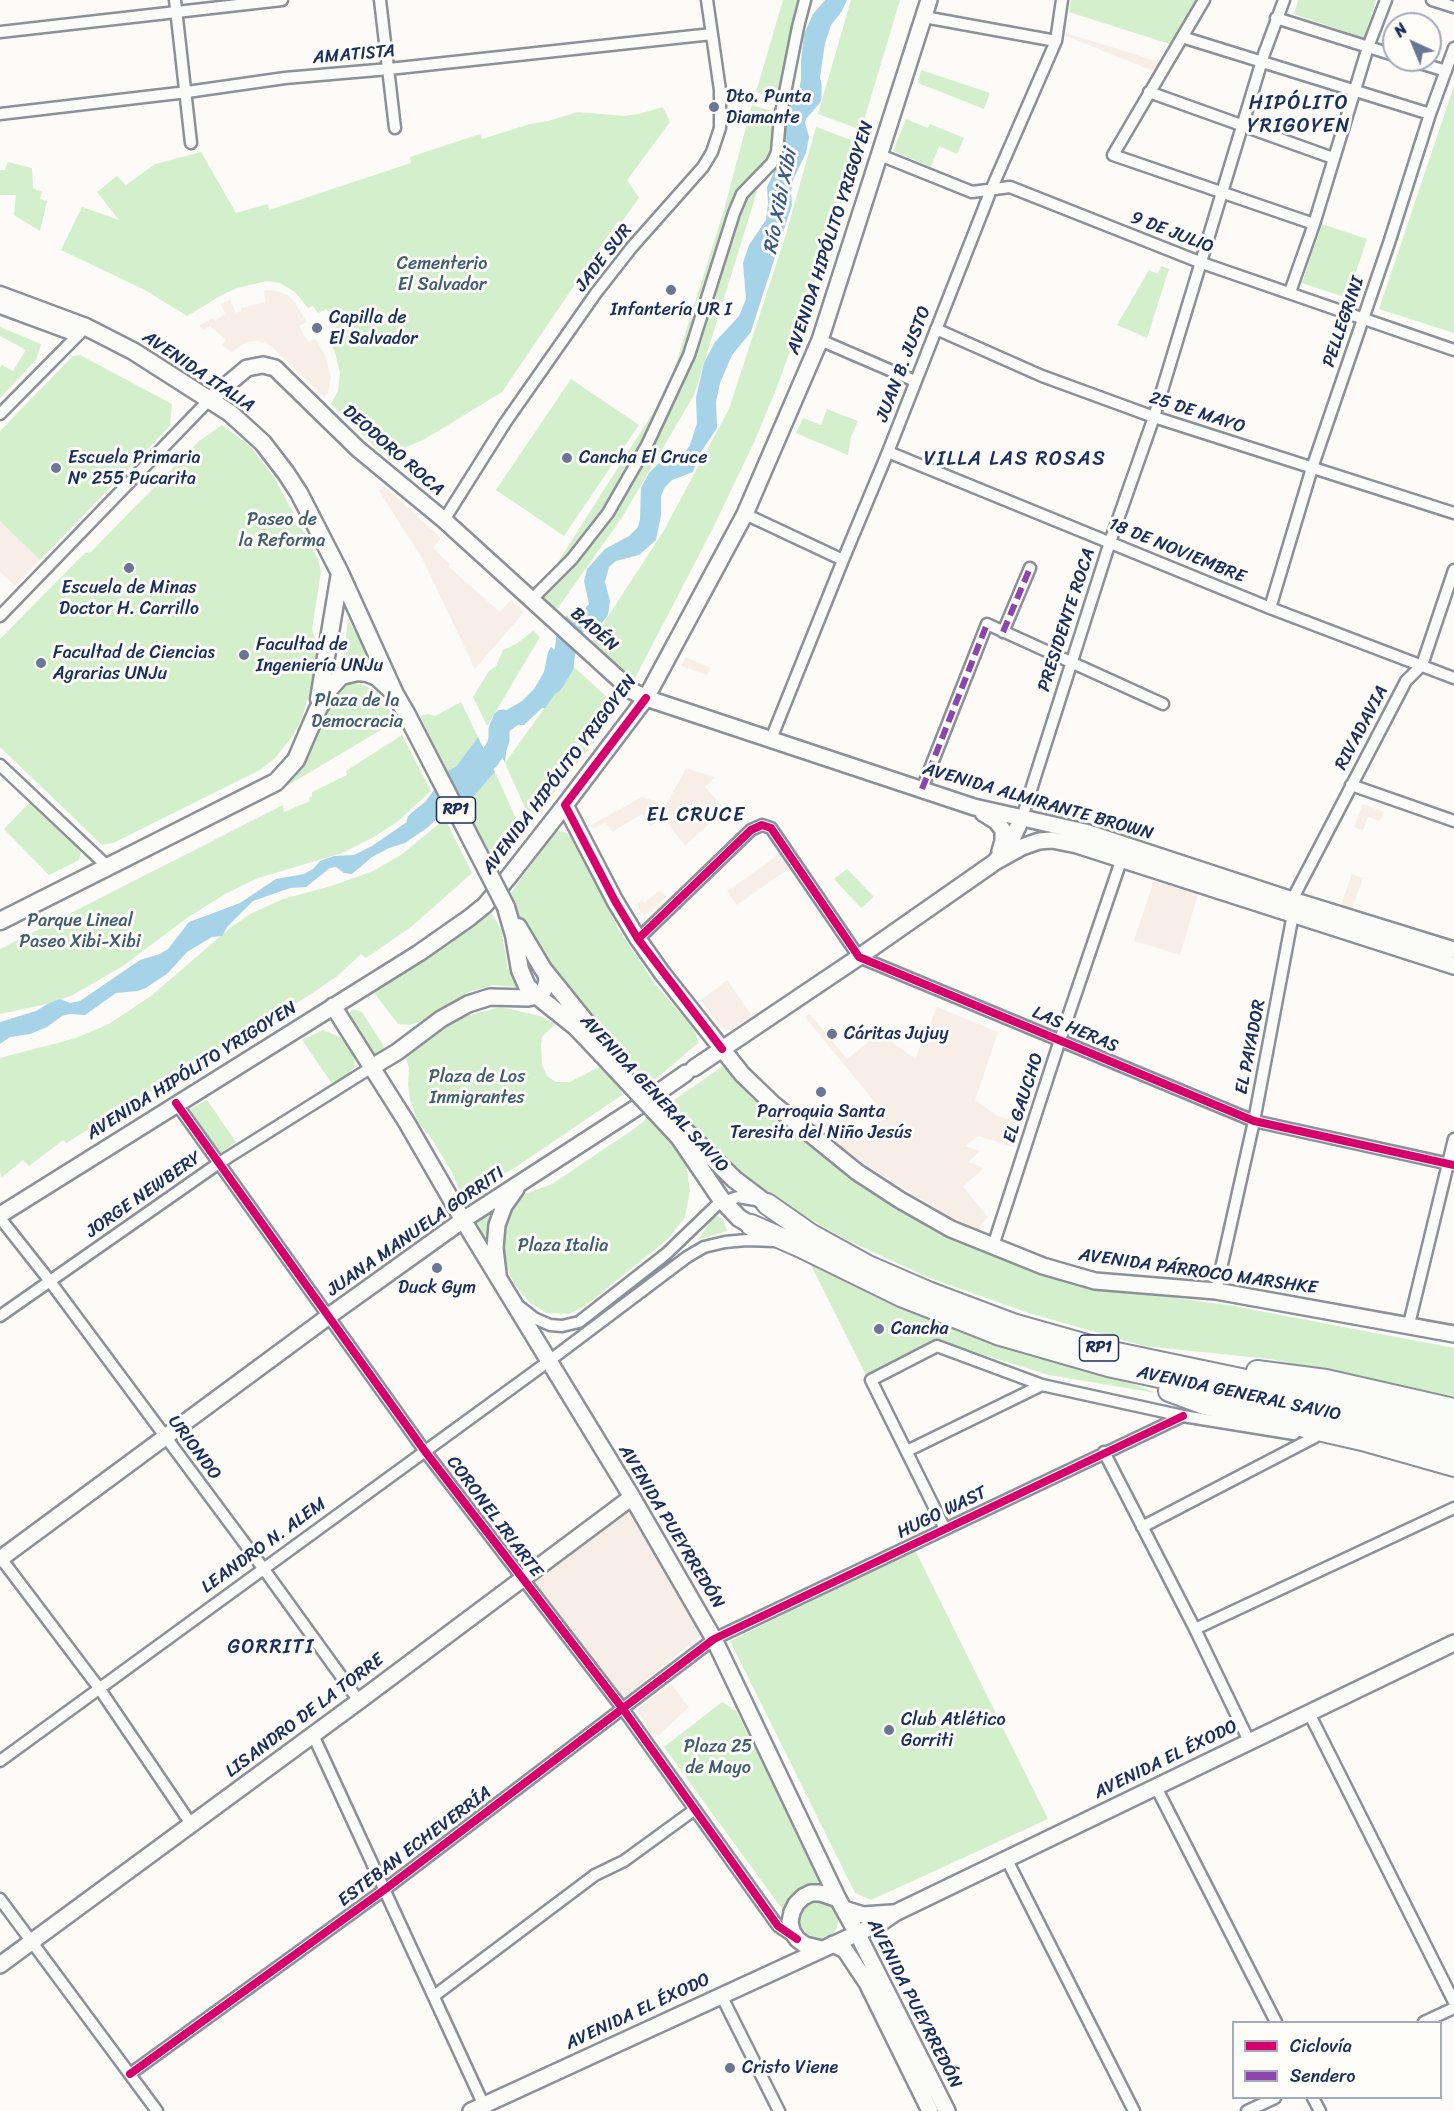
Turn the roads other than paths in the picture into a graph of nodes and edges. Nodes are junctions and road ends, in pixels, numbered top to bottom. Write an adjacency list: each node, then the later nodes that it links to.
1 (282, 0): 11 (street)
2 (380, 0): 23 (street)
3 (707, 0): 16 (street, JADE SUR)
4 (805, 0): 62 (street)
5 (929, 0): 13 (main road, AVENIDA HIPÓLITO YRIGOYEN)
6 (1062, 0): 18 (street, JUAN B. JUSTO)
7 (1204, 0): 17 (street)
8 (1284, 0): 14 (street, PRESIDENTE ROCA)
9 (1386, 0): 19 (street)
10 (1432, 0): 12 (street)
11 (176, 5): 15 (street); 27 (street)
12 (1454, 7)
13 (924, 17): 18 (street); 34 (main road, AVENIDA HIPÓLITO YRIGOYEN)
14 (1276, 18): 19 (street); 22 (street, PRESIDENTE ROCA)
15 (0, 32)
16 (712, 34): 23 (street, AMATISTA); 56 (street, JADE SUR)
17 (1182, 37): 22 (street); 28 (street)
18 (1056, 41): 36 (street, JUAN B. JUSTO)
19 (1368, 46): 21 (street); 26 (street)
20 (1454, 48): 25 (street, PELLEGRINI)
21 (1382, 51)
22 (1262, 63): 26 (street); 31 (street, PRESIDENTE ROCA)
23 (389, 69): 27 (street, AMATISTA); 32 (street)
24 (1442, 71): 25 (street)
25 (1446, 72): 30 (street, PELLEGRINI)
26 (1354, 91): 30 (street); 35 (street)
27 (187, 92): 29 (street, AMATISTA); 33 (street)
28 (1149, 92): 31 (street); 37 (street)
29 (0, 114)
30 (1430, 114): 43 (street, PELLEGRINI)
31 (1243, 126): 35 (street); 37 (street, PRESIDENTE ROCA)
32 (395, 128)
33 (191, 143)
34 (880, 154): 36 (street, 9 DE JULIO); 46 (main road, AVENIDA HIPÓLITO YRIGOYEN)
35 (1333, 158): 38 (street)
36 (991, 190): 39 (street, 9 DE JULIO); 44 (street, JUAN B. JUSTO)
37 (1221, 193): 38 (street); 39 (street, PRESIDENTE ROCA)
38 (1314, 224): 40 (street)
39 (1202, 263): 40 (street, 9 DE JULIO); 51 (street, PRESIDENTE ROCA)
40 (1290, 292): 43 (street, 9 DE JULIO)
41 (0, 295): 45 (main road, AVENIDA ITALIA)
42 (0, 308): 45 (street, AVENIDA ITALIA)
43 (1362, 318): 47 (street, 9 DE JULIO); 53 (street, PELLEGRINI)
44 (936, 328): 48 (street, JUAN B. JUSTO); 51 (street, 25 DE MAYO)
45 (81, 332): 49 (main road, AVENIDA ITALIA); 50 (street)
46 (820, 340): 48 (street); 55 (main road, AVENIDA HIPÓLITO YRIGOYEN)
47 (1454, 350)
48 (915, 381): 52 (street, JUAN B. JUSTO)
49 (210, 399): 56 (main road, DEODORO ROCA); 61 (main road, AVENIDA ITALIA); 65 (street)
50 (0, 414)
51 (1154, 417): 53 (street, 25 DE MAYO); 57 (street, PRESIDENTE ROCA)
52 (888, 452): 57 (street, 18 DE NOVIEMBRE); 58 (street, JUAN B. JUSTO)
53 (1312, 468): 54 (street, 25 DE MAYO); 63 (street, PELLEGRINI)
54 (1454, 513)
55 (745, 514): 58 (street); 71 (main road, AVENIDA HIPÓLITO YRIGOYEN)
56 (444, 520): 62 (main road, DEODORO ROCA)
57 (1110, 542): 63 (street, 18 DE NOVIEMBRE); 67 (street, PRESIDENTE ROCA)
58 (843, 560): 74 (street, JUAN B. JUSTO)
59 (1030, 568): 66 (street)
60 (1454, 570): 68 (street, RIVADAVIA)
61 (340, 573): 70 (main road, AVENIDA ITALIA); 73 (main road)
62 (531, 600): 64 (main road, DEODORO ROCA)
63 (1270, 608): 68 (street, 18 DE NOVIEMBRE)
64 (545, 613): 71 (main road, BADÉN)
65 (0, 616)
66 (1004, 632): 67 (street); 77 (street)
67 (1071, 661): 72 (street); 80 (street, PRESIDENTE ROCA)
68 (1422, 665): 69 (street, 18 DE NOVIEMBRE); 76 (street, RIVADAVIA)
69 (1454, 678)
70 (395, 694): 73 (main road); 85 (main road, RP1, bridge)
71 (646, 698): 74 (main road, AVENIDA ALMIRANTE BROWN); 78 (main road, AVENIDA HIPÓLITO YRIGOYEN)
72 (1163, 704)
73 (318, 709): 84 (main road)
74 (771, 739): 77 (main road, AVENIDA ALMIRANTE BROWN)
75 (0, 765): 84 (street)
76 (1351, 785): 81 (street); 86 (street, RIVADAVIA)
77 (922, 789): 79 (main road, AVENIDA ALMIRANTE BROWN)
78 (565, 805): 88 (main road, AVENIDA PÁRROCO MARSHKE); 95 (main road, AVENIDA HIPÓLITO YRIGOYEN)
79 (974, 807): 80 (main road, AVENIDA ALMIRANTE BROWN); 83 (main road)
80 (1022, 818): 83 (main road, JUANA MANUELA GORRITI); 86 (main road, AVENIDA ALMIRANTE BROWN)
81 (1454, 821)
82 (1122, 858): 83 (main road, AVENIDA ALMIRANTE BROWN); 86 (main road, AVENIDA ALMIRANTE BROWN); 97 (street, EL GAUCHO)
83 (995, 861): 90 (main road, JUANA MANUELA GORRITI)
84 (107, 866): 87 (main road)
85 (506, 907): 92 (main road, AVENIDA GENERAL SAVIO / RP1); 93 (main road, AVENIDA GENERAL SAVIO / RP1)
86 (1293, 907): 89 (main road, AVENIDA ALMIRANTE BROWN); 91 (main road, AVENIDA ALMIRANTE BROWN); 102 (street, EL PAYADOR)
87 (0, 921)
88 (638, 939): 90 (street); 98 (main road, AVENIDA PÁRROCO MARSHKE)
89 (1454, 950)
90 (859, 957): 97 (street, LAS HERAS); 98 (main road, JUANA MANUELA GORRITI)
91 (1454, 966)
92 (543, 969): 93 (main road); 99 (main road, AVENIDA GENERAL SAVIO / RP1)
93 (537, 996): 94 (main road, RP1); 96 (main road, AVENIDA GENERAL SAVIO / RP1)
94 (513, 997): 96 (main road, RP1); 100 (main road, RP1)
95 (333, 1006): 100 (main road, AVENIDA PUEYRREDÓN); 101 (main road, AVENIDA HIPÓLITO YRIGOYEN)
96 (560, 1013): 99 (main road, AVENIDA GENERAL SAVIO / RP1)
97 (1060, 1040): 102 (street, LAS HERAS); 114 (street, EL GAUCHO)
98 (722, 1050): 107 (main road, JUANA MANUELA GORRITI); 114 (main road, AVENIDA PÁRROCO MARSHKE)
99 (615, 1063): 103 (main road, AVENIDA GENERAL SAVIO / RP1)
100 (372, 1067): 105 (street, JORGE NEWBERY); 111 (main road, AVENIDA PUEYRREDÓN)
101 (176, 1103): 105 (street, CORONEL IRIARTE); 110 (main road, AVENIDA HIPÓLITO YRIGOYEN)
102 (1254, 1121): 106 (street, LAS HERAS); 117 (street, EL PAYADOR)
103 (682, 1134): 108 (main road, AVENIDA GENERAL SAVIO / RP1); 109 (main road, AVENIDA GENERAL SAVIO / RP1)
104 (1454, 1138): 106 (street)
105 (219, 1163): 116 (street, JORGE NEWBERY); 120 (street, CORONEL IRIARTE)
106 (1451, 1164): 121 (street)
107 (523, 1181): 111 (main road, JUANA MANUELA GORRITI); 115 (main road)
108 (723, 1202): 109 (street); 112 (main road, AVENIDA GENERAL SAVIO / RP1); 118 (street)
109 (767, 1204): 124 (highway, AVENIDA GENERAL SAVIO / RP1)
110 (2, 1212): 116 (street, URIONDO)
111 (463, 1220): 115 (main road, AVENIDA PUEYRREDÓN); 120 (main road, JUANA MANUELA GORRITI)
112 (751, 1225): 113 (highway, AVENIDA GENERAL SAVIO / RP1)
113 (789, 1242): 123 (street, RP1); 131 (highway, AVENIDA GENERAL SAVIO / RP1)
114 (993, 1246): 117 (main road, AVENIDA PÁRROCO MARSHKE)
115 (498, 1277): 118 (main road, AVENIDA PUEYRREDÓN)
116 (49, 1280): 119 (street, JORGE NEWBERY); 128 (street, URIONDO)
117 (1216, 1291): 121 (main road, AVENIDA PÁRROCO MARSHKE)
118 (512, 1300): 123 (main road, AVENIDA PUEYRREDÓN)
119 (0, 1316)
120 (329, 1316): 128 (main road, JUANA MANUELA GORRITI); 130 (street, CORONEL IRIARTE)
121 (1409, 1324): 122 (main road, AVENIDA PÁRROCO MARSHKE)
122 (1454, 1334)
123 (549, 1360): 130 (street, LEANDRO N. ALEM); 134 (main road, AVENIDA PUEYRREDÓN)
124 (1160, 1361): 126 (highway); 131 (highway, AVENIDA GENERAL SAVIO / RP1)
125 (1042, 1385): 127 (street); 132 (street); 132 (street)
126 (1454, 1409)
127 (1183, 1416): 129 (street); 133 (street, HUGO WAST)
128 (165, 1436): 138 (main road, JUANA MANUELA GORRITI); 139 (street, URIONDO)
129 (1315, 1437): 131 (street); 136 (street)
130 (424, 1450): 139 (street, LEANDRO N. ALEM); 140 (street, CORONEL IRIARTE)
131 (1452, 1450)
132 (907, 1451): 137 (street)
133 (1104, 1452): 136 (street); 137 (street, HUGO WAST)
134 (632, 1497): 140 (main road, LISANDRO DE LA TORRE); 142 (main road, AVENIDA PUEYRREDÓN)
135 (1454, 1508): 141 (street)
136 (1142, 1527): 141 (street)
137 (945, 1529): 142 (street, HUGO WAST)
138 (0, 1558): 144 (street)
139 (263, 1568): 144 (street, LEANDRO N. ALEM); 145 (street, URIONDO)
140 (521, 1578): 145 (main road, LISANDRO DE LA TORRE); 146 (street, CORONEL IRIARTE)
141 (1195, 1629): 149 (street)
142 (714, 1639): 146 (street, ESTEBAN ECHEVERRÍA); 157 (main road, AVENIDA PUEYRREDÓN)
143 (1454, 1643): 147 (main road, AVENIDA EL ÉXODO)
144 (99, 1688): 150 (street, LEANDRO N. ALEM); 153 (street)
145 (359, 1701): 148 (main road, LISANDRO DE LA TORRE)
146 (623, 1709): 152 (street, CORONEL IRIARTE); 155 (street, ESTEBAN ECHEVERRÍA)
147 (1309, 1713): 149 (main road, AVENIDA EL ÉXODO); 166 (street)
148 (313, 1735): 153 (main road, LISANDRO DE LA TORRE); 155 (street)
149 (1249, 1742): 151 (main road, AVENIDA EL ÉXODO)
150 (0, 1761)
151 (1156, 1787): 154 (main road, AVENIDA EL ÉXODO); 168 (street)
152 (694, 1810): 160 (street, CORONEL IRIARTE); 165 (street)
153 (191, 1824): 161 (main road, LISANDRO DE LA TORRE)
154 (1007, 1860): 158 (main road, AVENIDA EL ÉXODO); 177 (street)
155 (384, 1890): 165 (street); 170 (street, ESTEBAN ECHEVERRÍA)
156 (0, 1899): 161 (street)
157 (843, 1907): 158 (main road, AVENIDA EL ÉXODO); 159 (main road, AVENIDA PUEYRREDÓN); 160 (main road); 162 (main road)
158 (895, 1913): 159 (main road, AVENIDA EL ÉXODO)
159 (857, 1933): 162 (main road, AVENIDA EL ÉXODO); 176 (main road, AVENIDA PUEYRREDÓN)
160 (798, 1939): 162 (main road)
161 (31, 1942): 163 (main road, LISANDRO DE LA TORRE); 170 (street)
162 (831, 1944): 164 (main road, AVENIDA EL ÉXODO); 175 (main road, AVENIDA PUEYRREDÓN)
163 (0, 1965)
164 (721, 1995): 172 (main road, AVENIDA EL ÉXODO); 174 (street)
165 (434, 1996): 172 (street)
166 (1454, 2002)
167 (1454, 2007): 169 (street)
168 (1275, 2021)
169 (1426, 2021)
170 (130, 2074): 173 (street)
171 (1271, 2099): 178 (street)
172 (480, 2109)
173 (157, 2111)
174 (779, 2111)
175 (930, 2111)
176 (946, 2111)
177 (1134, 2111)
178 (1247, 2111)

